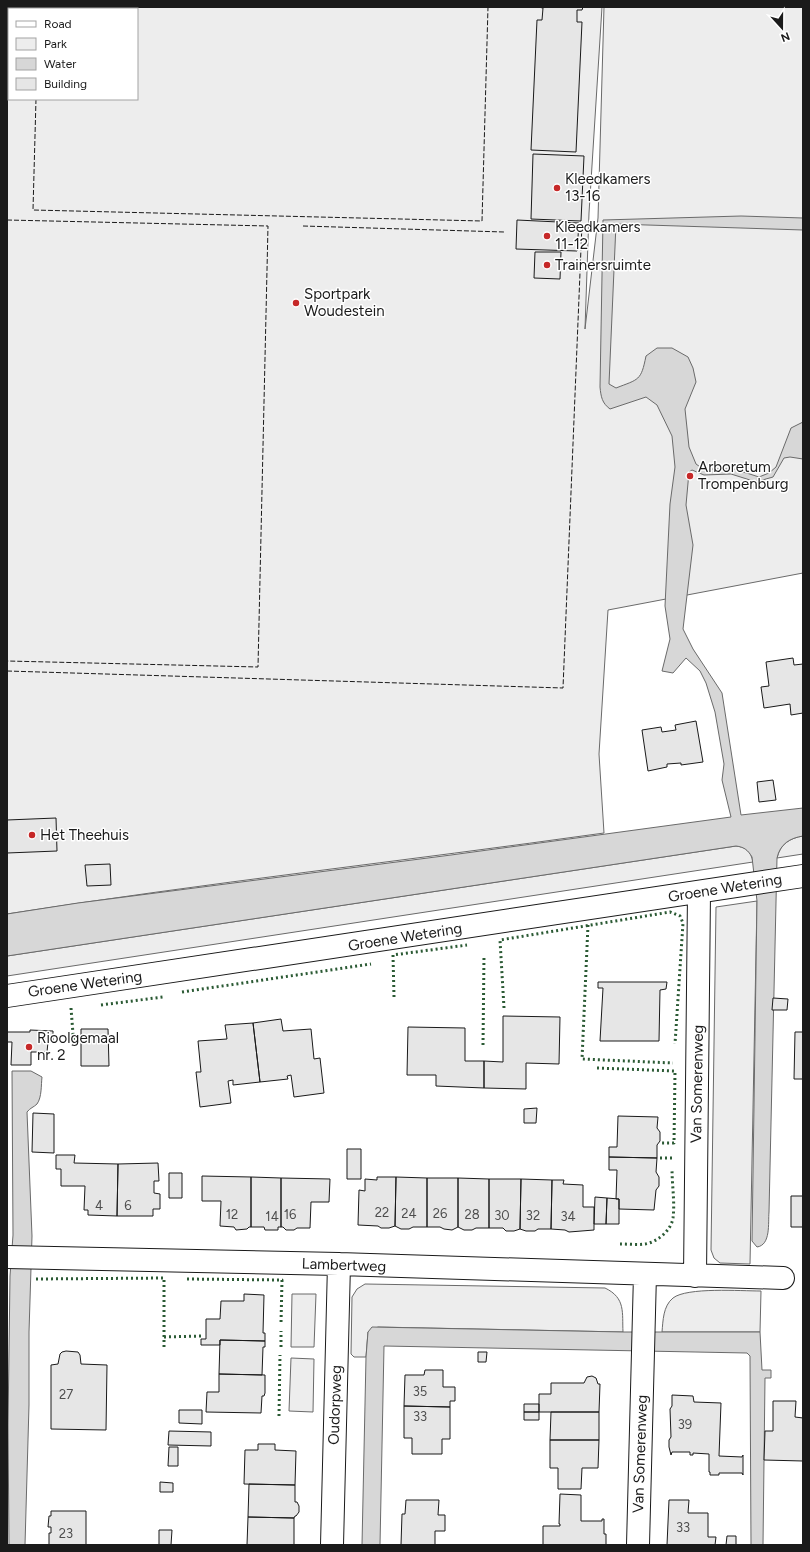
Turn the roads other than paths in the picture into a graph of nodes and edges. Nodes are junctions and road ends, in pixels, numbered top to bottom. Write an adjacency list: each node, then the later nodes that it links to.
1 (795, 878): 2 (street, Groene Wetering)
2 (699, 892): 3 (street, Groene Wetering); 7 (street, Van Somerenweg)
3 (7, 996)
4 (7, 1257): 5 (street, Lambertweg)
5 (339, 1264): 6 (street, Lambertweg); 9 (street, Oudorpweg)
6 (645, 1274): 7 (street, Lambertweg); 10 (street, Van Somerenweg)
7 (695, 1276): 8 (street)
8 (783, 1278)
9 (332, 1545)
10 (638, 1545)

